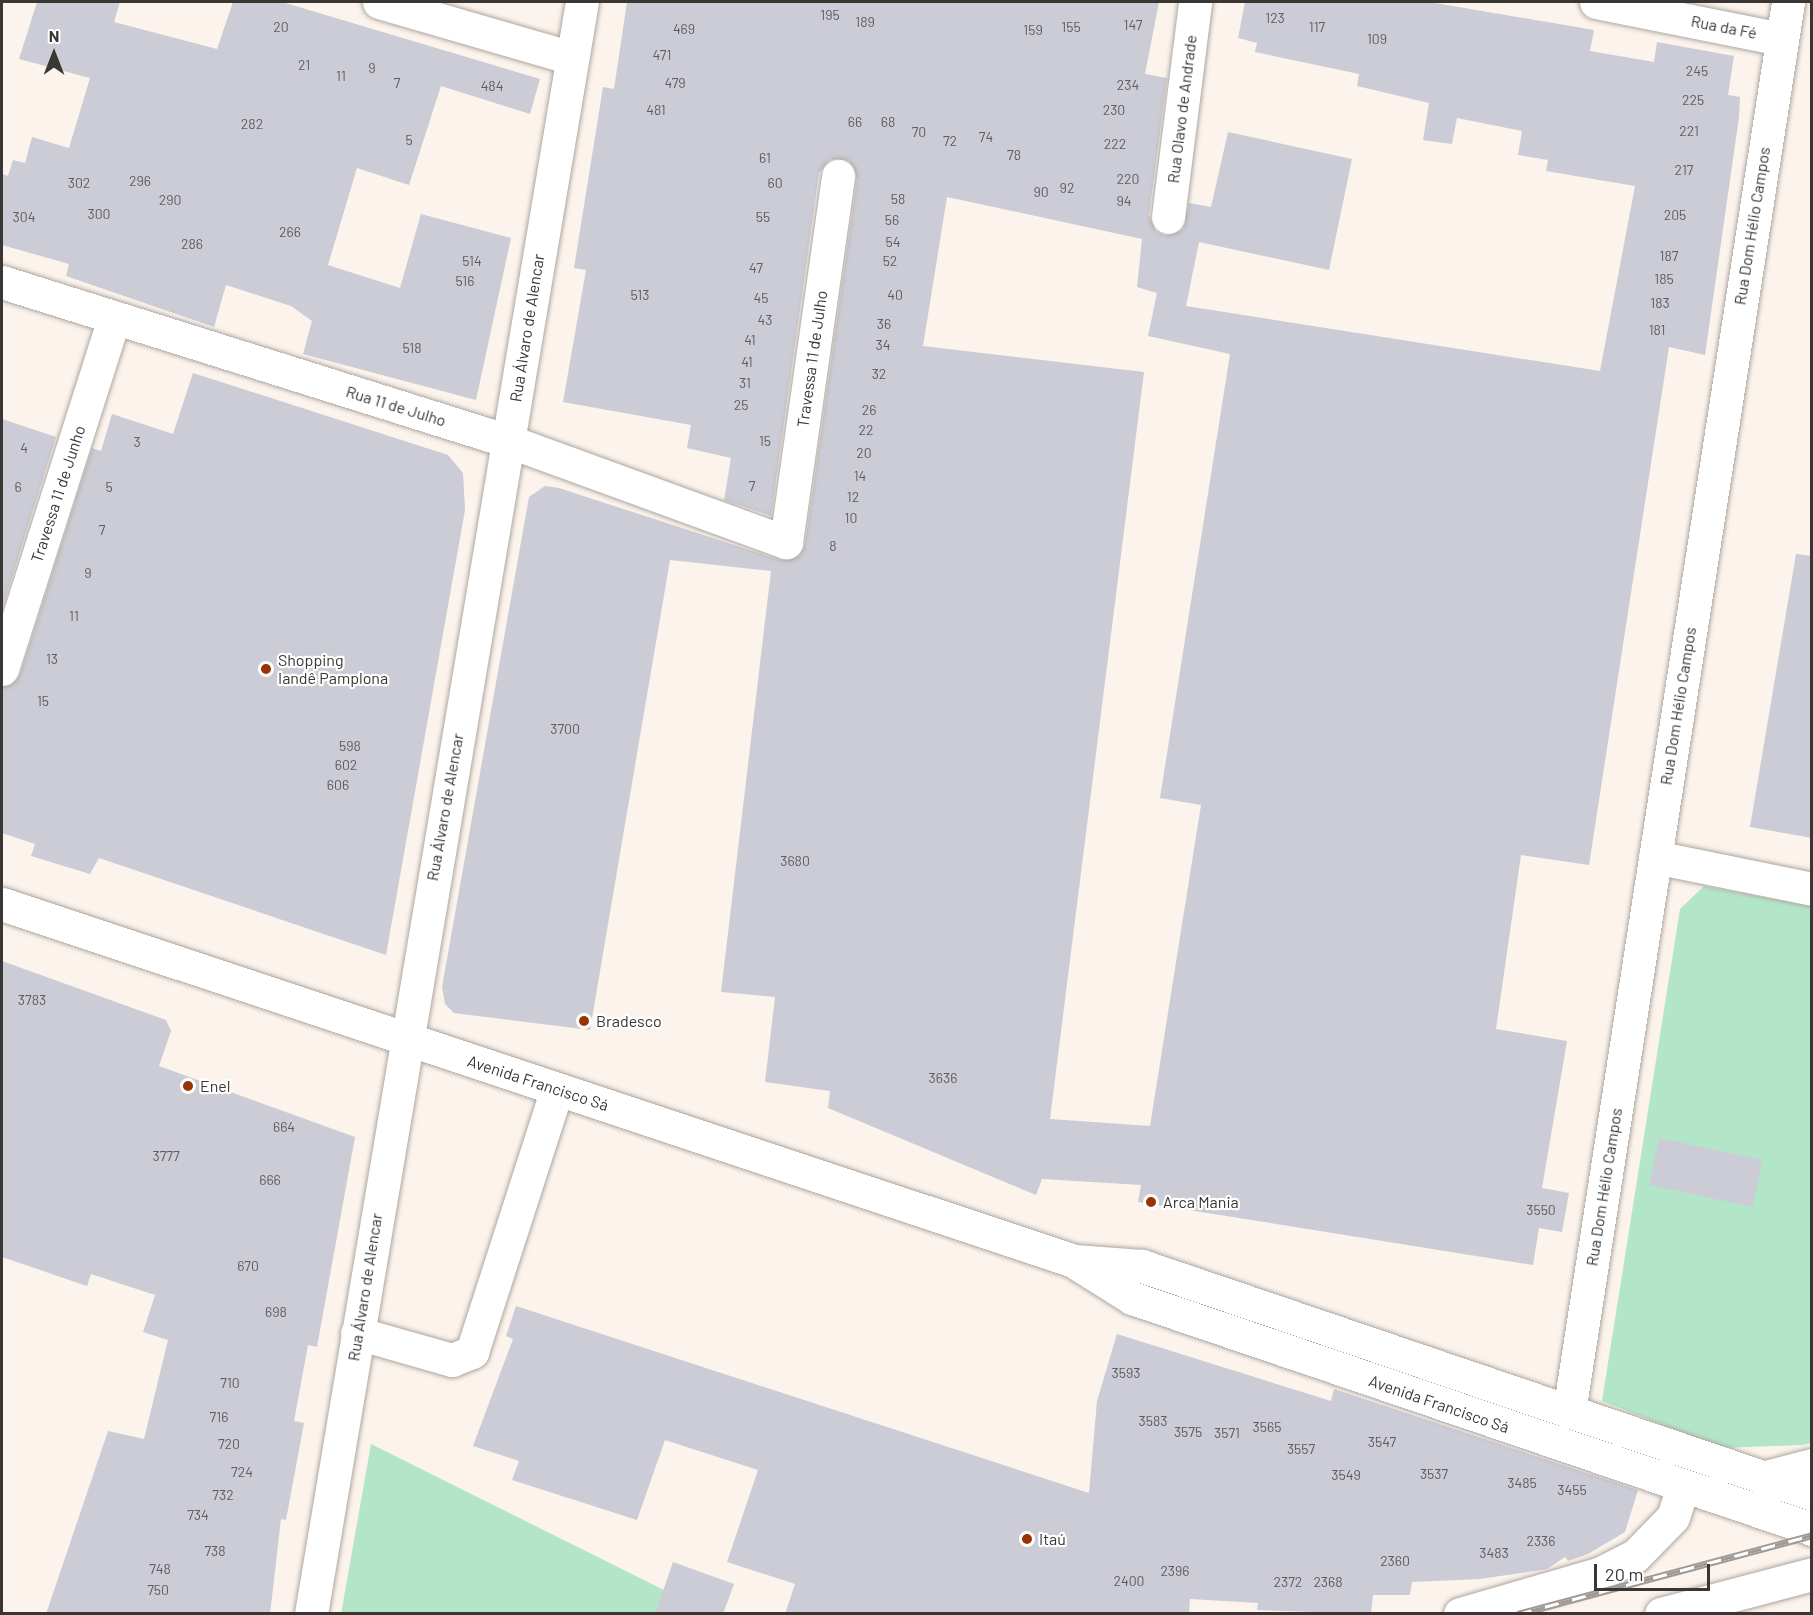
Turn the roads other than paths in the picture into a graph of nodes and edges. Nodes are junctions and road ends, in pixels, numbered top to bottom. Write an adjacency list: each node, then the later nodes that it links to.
1 (384, 2): 7 (street)
2 (582, 2): 7 (street, Rua Álvaro de Alencar)
3 (1196, 2): 9 (street, Rua Olavo de Andrade)
4 (1596, 2): 6 (street, Rua da Fé)
5 (1788, 2): 6 (street, Rua Dom Hélio Campos)
6 (1781, 39): 15 (street, Rua Dom Hélio Campos)
7 (572, 58): 12 (street, Rua Álvaro de Alencar)
8 (838, 176): 13 (street, Travessa 11 de Julho)
9 (1168, 217)
10 (2, 282): 11 (street, Rua 11 de Julho)
11 (114, 318): 12 (street, Rua 11 de Julho); 14 (street, Travessa 11 de Junho)
12 (508, 441): 13 (street, Rua 11 de Julho); 18 (street, Rua Álvaro de Alencar)
13 (786, 542)
14 (2, 669)
15 (1655, 857): 16 (street); 22 (street, Rua Dom Hélio Campos)
16 (1812, 889)
17 (2, 904): 18 (street, Avenida Francisco Sá)
18 (405, 1039): 19 (street, Avenida Francisco Sá); 21 (street, Rua Álvaro de Alencar)
19 (557, 1089): 20 (street, Avenida Francisco Sá); 21 (street)
20 (1074, 1261): 22 (street, Avenida Francisco Sá); 25 (street, Avenida Francisco Sá)
21 (357, 1333): 30 (street, Rua Álvaro de Alencar)
22 (1569, 1412): 24 (street, Avenida Francisco Sá)
23 (1812, 1465): 24 (street)
24 (1762, 1478): 26 (street, Avenida Francisco Sá)
25 (1683, 1486): 27 (street, Avenida Francisco Sá); 31 (street)
26 (1812, 1494)
27 (1812, 1529)
28 (1812, 1574): 29 (street)
29 (1763, 1600): 32 (street)
30 (311, 1614)
31 (1460, 1614)
32 (1661, 1614)

